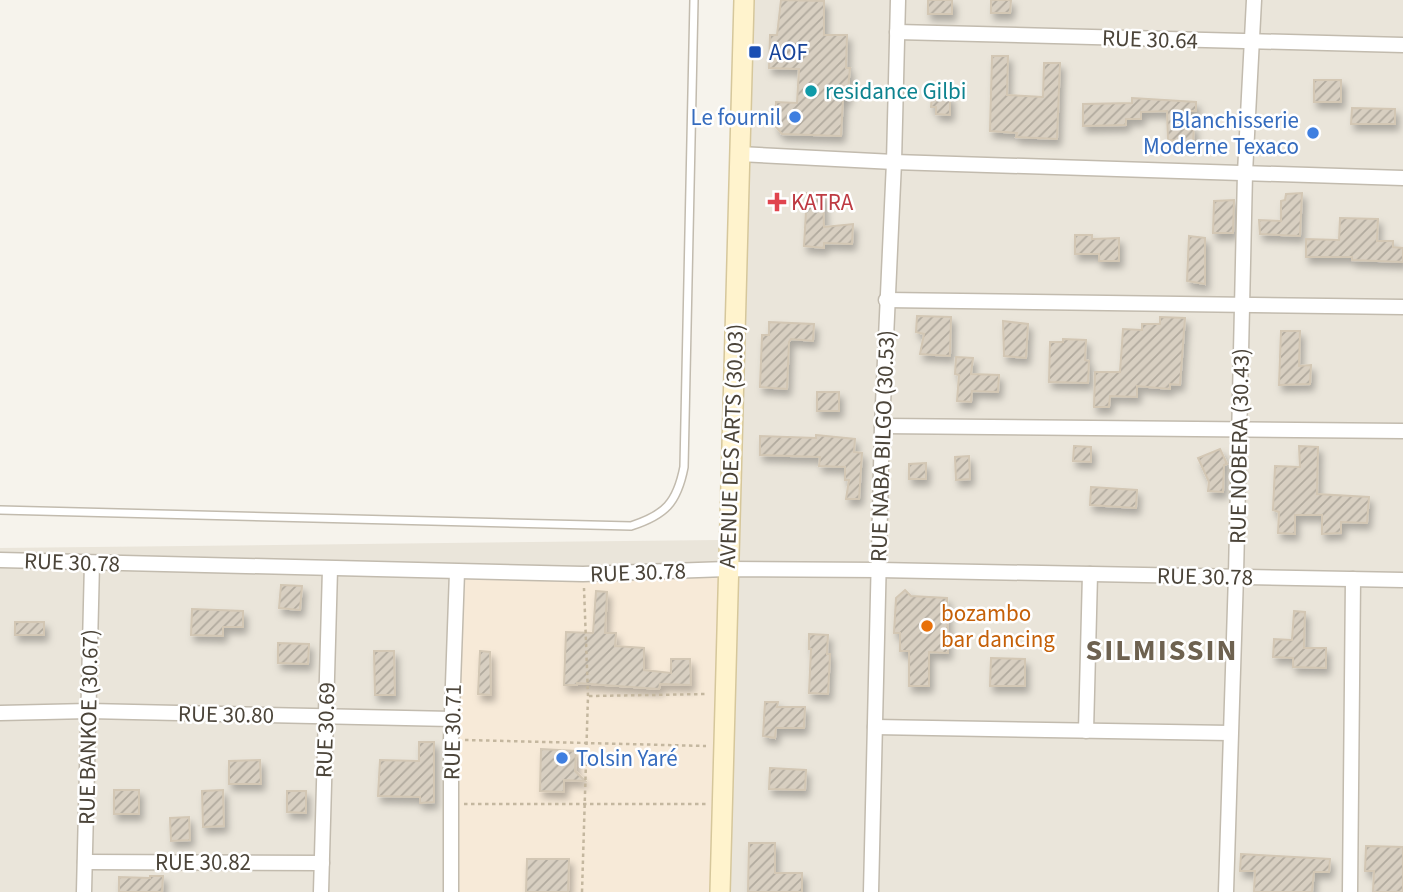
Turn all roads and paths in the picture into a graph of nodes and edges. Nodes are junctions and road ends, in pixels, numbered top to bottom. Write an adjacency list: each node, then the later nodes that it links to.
1 (694, 0): 18 (lane)
2 (744, 0): 8 (street, AVENUE DES ARTS (30.03))
3 (898, 0): 5 (street, RUE NABA BILGO (30.53))
4 (1254, 0): 6 (street, RUE NOBERA (30.43))
5 (897, 32): 6 (street, RUE 30.64); 9 (street, RUE NABA BILGO (30.53))
6 (1252, 42): 7 (street, RUE 30.64); 10 (street, RUE NOBERA (30.43))
7 (1403, 46)
8 (739, 154): 9 (street); 22 (street, AVENUE DES ARTS (30.03))
9 (894, 162): 10 (street); 12 (street, RUE NABA BILGO (30.53))
10 (1245, 173): 11 (street); 13 (street, RUE NOBERA (30.43))
11 (1403, 178)
12 (886, 300): 13 (street); 15 (street, RUE NABA BILGO (30.53))
13 (1241, 305): 14 (street); 16 (street, RUE NOBERA (30.43))
14 (1403, 307)
15 (882, 426): 16 (street); 23 (street, RUE NABA BILGO (30.53))
16 (1239, 429): 17 (street); 27 (street, RUE NOBERA (30.43))
17 (1403, 431)
18 (0, 509)
19 (0, 560): 20 (street, RUE 30.78)
20 (92, 563): 21 (street, RUE 30.78); 32 (street, RUE BANKOE (30.67))
21 (330, 569): 24 (street, RUE 30.78); 34 (street, RUE 30.69)
22 (727, 569): 23 (street, RUE 30.78); 25 (street, RUE 30.78); 30 (street, AVENUE DES ARTS (30.03))
23 (879, 570): 26 (street, RUE 30.78); 36 (street, RUE NABA BILGO (30.53))
24 (457, 572): 25 (street, RUE 30.78); 35 (street, RUE 30.71)
25 (583, 574): 31 (path)
26 (1090, 574): 27 (street, RUE 30.78); 37 (street)
27 (1236, 575): 28 (street, RUE 30.78); 38 (street, RUE NOBERA (30.43))
28 (1353, 579): 29 (street, RUE 30.78); 54 (street)
29 (1403, 580)
30 (725, 693): 31 (path); 41 (street, AVENUE DES ARTS (30.03))
31 (588, 696): 40 (path)
32 (89, 710): 33 (street, RUE 30.80); 34 (street, RUE 30.80); 45 (street, RUE BANKOE (30.67))
33 (0, 713)
34 (325, 716): 35 (street, RUE 30.80); 46 (street, RUE 30.69)
35 (452, 719): 39 (street, RUE 30.71)
36 (875, 727): 37 (street); 52 (street, RUE NABA BILGO (30.53))
37 (1086, 731): 38 (street)
38 (1230, 733): 53 (street, RUE NOBERA (30.43))
39 (451, 740): 40 (path); 42 (street, RUE 30.71)
40 (587, 741): 41 (path); 43 (path)
41 (724, 747): 44 (street, AVENUE DES ARTS (30.03))
42 (450, 804): 43 (path); 49 (street, RUE 30.71)
43 (585, 804): 44 (path); 50 (path)
44 (722, 804): 51 (street, AVENUE DES ARTS (30.03))
45 (85, 862): 46 (street, RUE 30.82); 47 (street, RUE BANKOE (30.67))
46 (322, 863): 48 (street, RUE 30.69)
47 (85, 892)
48 (321, 892)
49 (451, 892)
50 (582, 892)
51 (720, 892)
52 (871, 892)
53 (1226, 892)
54 (1350, 892)

